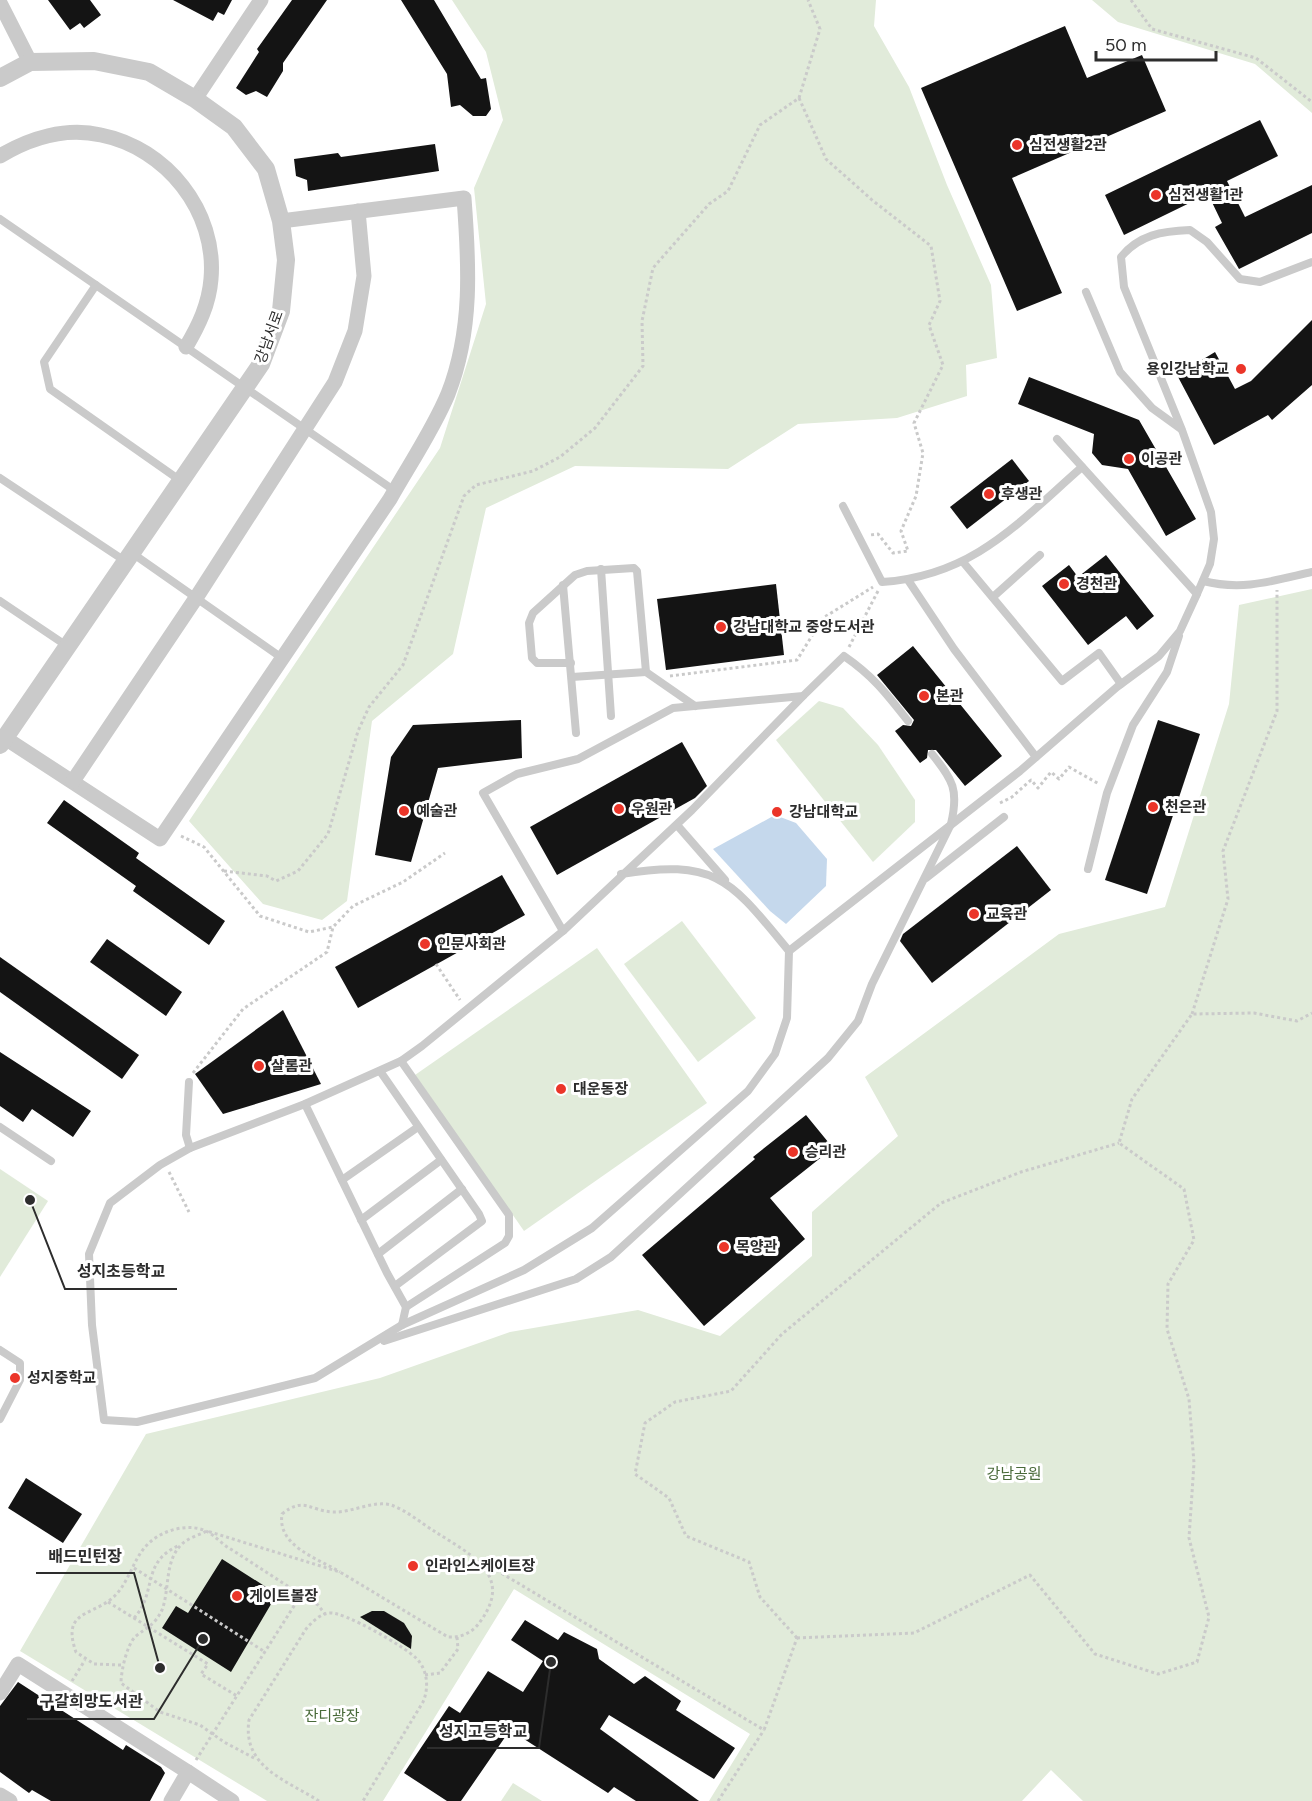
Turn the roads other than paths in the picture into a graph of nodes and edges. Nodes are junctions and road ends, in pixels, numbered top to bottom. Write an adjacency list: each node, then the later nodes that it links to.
1 (261, 0): 5 (street)
2 (1, 8): 3 (street)
3 (30, 62): 4 (street, 강남서로); 5 (street, 강남서로)
4 (0, 78)
5 (195, 99): 9 (street, 강남서로)
6 (0, 156): 13 (street)
7 (358, 211): 9 (street); 15 (street); 21 (street)
8 (0, 219): 11 (lane)
9 (281, 221): 14 (street, 강남서로)
10 (1312, 262): 16 (lane)
11 (96, 285): 13 (lane); 20 (lane)
12 (1086, 292): 16 (lane)
13 (186, 347): 14 (lane)
14 (245, 388): 15 (lane); 20 (street, 강남서로)
15 (306, 429): 21 (lane); 33 (street)
16 (1182, 430): 29 (lane)
17 (1057, 439): 18 (lane)
18 (1082, 467): 25 (lane); 31 (lane)
19 (0, 478): 24 (lane)
20 (181, 481): 24 (street, 강남서로)
21 (394, 491): 37 (street)
22 (843, 506): 28 (lane)
23 (1040, 555): 32 (lane)
24 (129, 558): 33 (lane); 36 (street, 강남서로)
25 (963, 562): 28 (lane); 32 (lane)
26 (601, 569): 30 (lane); 39 (lane); 40 (lane)
27 (1312, 572): 29 (lane)
28 (908, 580): 50 (lane)
29 (1203, 581): 31 (lane)
30 (563, 585): 38 (lane); 38 (lane)
31 (1197, 594): 35 (lane)
32 (993, 597): 42 (lane)
33 (196, 598): 37 (lane); 51 (street)
34 (0, 601): 36 (lane)
35 (1180, 631): 42 (lane); 55 (lane)
36 (67, 646): 48 (street, 강남서로)
37 (282, 658): 51 (street)
38 (571, 663): 41 (lane)
39 (646, 672): 40 (lane); 44 (lane)
40 (608, 674): 41 (lane); 45 (lane)
41 (572, 677): 47 (lane)
42 (1121, 684): 50 (lane)
43 (803, 696): 44 (lane); 46 (lane); 54 (lane)
44 (695, 706): 59 (lane)
45 (611, 716)
46 (908, 721)
47 (576, 733)
48 (2, 739): 51 (street)
49 (932, 754): 53 (lane)
50 (1036, 757): 53 (lane)
51 (73, 782)
52 (1004, 817): 57 (lane)
53 (951, 824): 57 (lane); 60 (lane)
54 (676, 825): 56 (lane); 58 (lane)
55 (1088, 869)
56 (621, 874): 58 (lane); 59 (lane)
57 (924, 879): 77 (lane)
58 (727, 883): 60 (lane)
59 (563, 931): 61 (lane)
60 (789, 951): 76 (lane)
61 (401, 1061): 62 (lane); 75 (lane)
62 (380, 1071): 64 (lane); 66 (lane)
63 (189, 1082): 67 (lane)
64 (305, 1104): 67 (lane); 70 (lane)
65 (0, 1127): 69 (lane)
66 (418, 1127): 68 (lane); 70 (lane)
67 (190, 1148): 77 (lane)
68 (441, 1160): 71 (lane); 72 (lane)
69 (51, 1161)
70 (342, 1180): 72 (lane)
71 (462, 1189): 73 (lane); 74 (lane)
72 (361, 1220): 73 (lane)
73 (378, 1254): 74 (lane)
74 (394, 1286): 75 (lane)
75 (406, 1307): 76 (lane)
76 (402, 1325): 77 (lane)
77 (374, 1344)
78 (0, 1350): 79 (lane)
79 (0, 1419)
80 (0, 1694): 81 (street)
81 (188, 1772): 84 (street); 85 (street)
82 (0, 1795): 83 (street)
83 (9, 1801)
84 (171, 1801)
85 (232, 1801)

